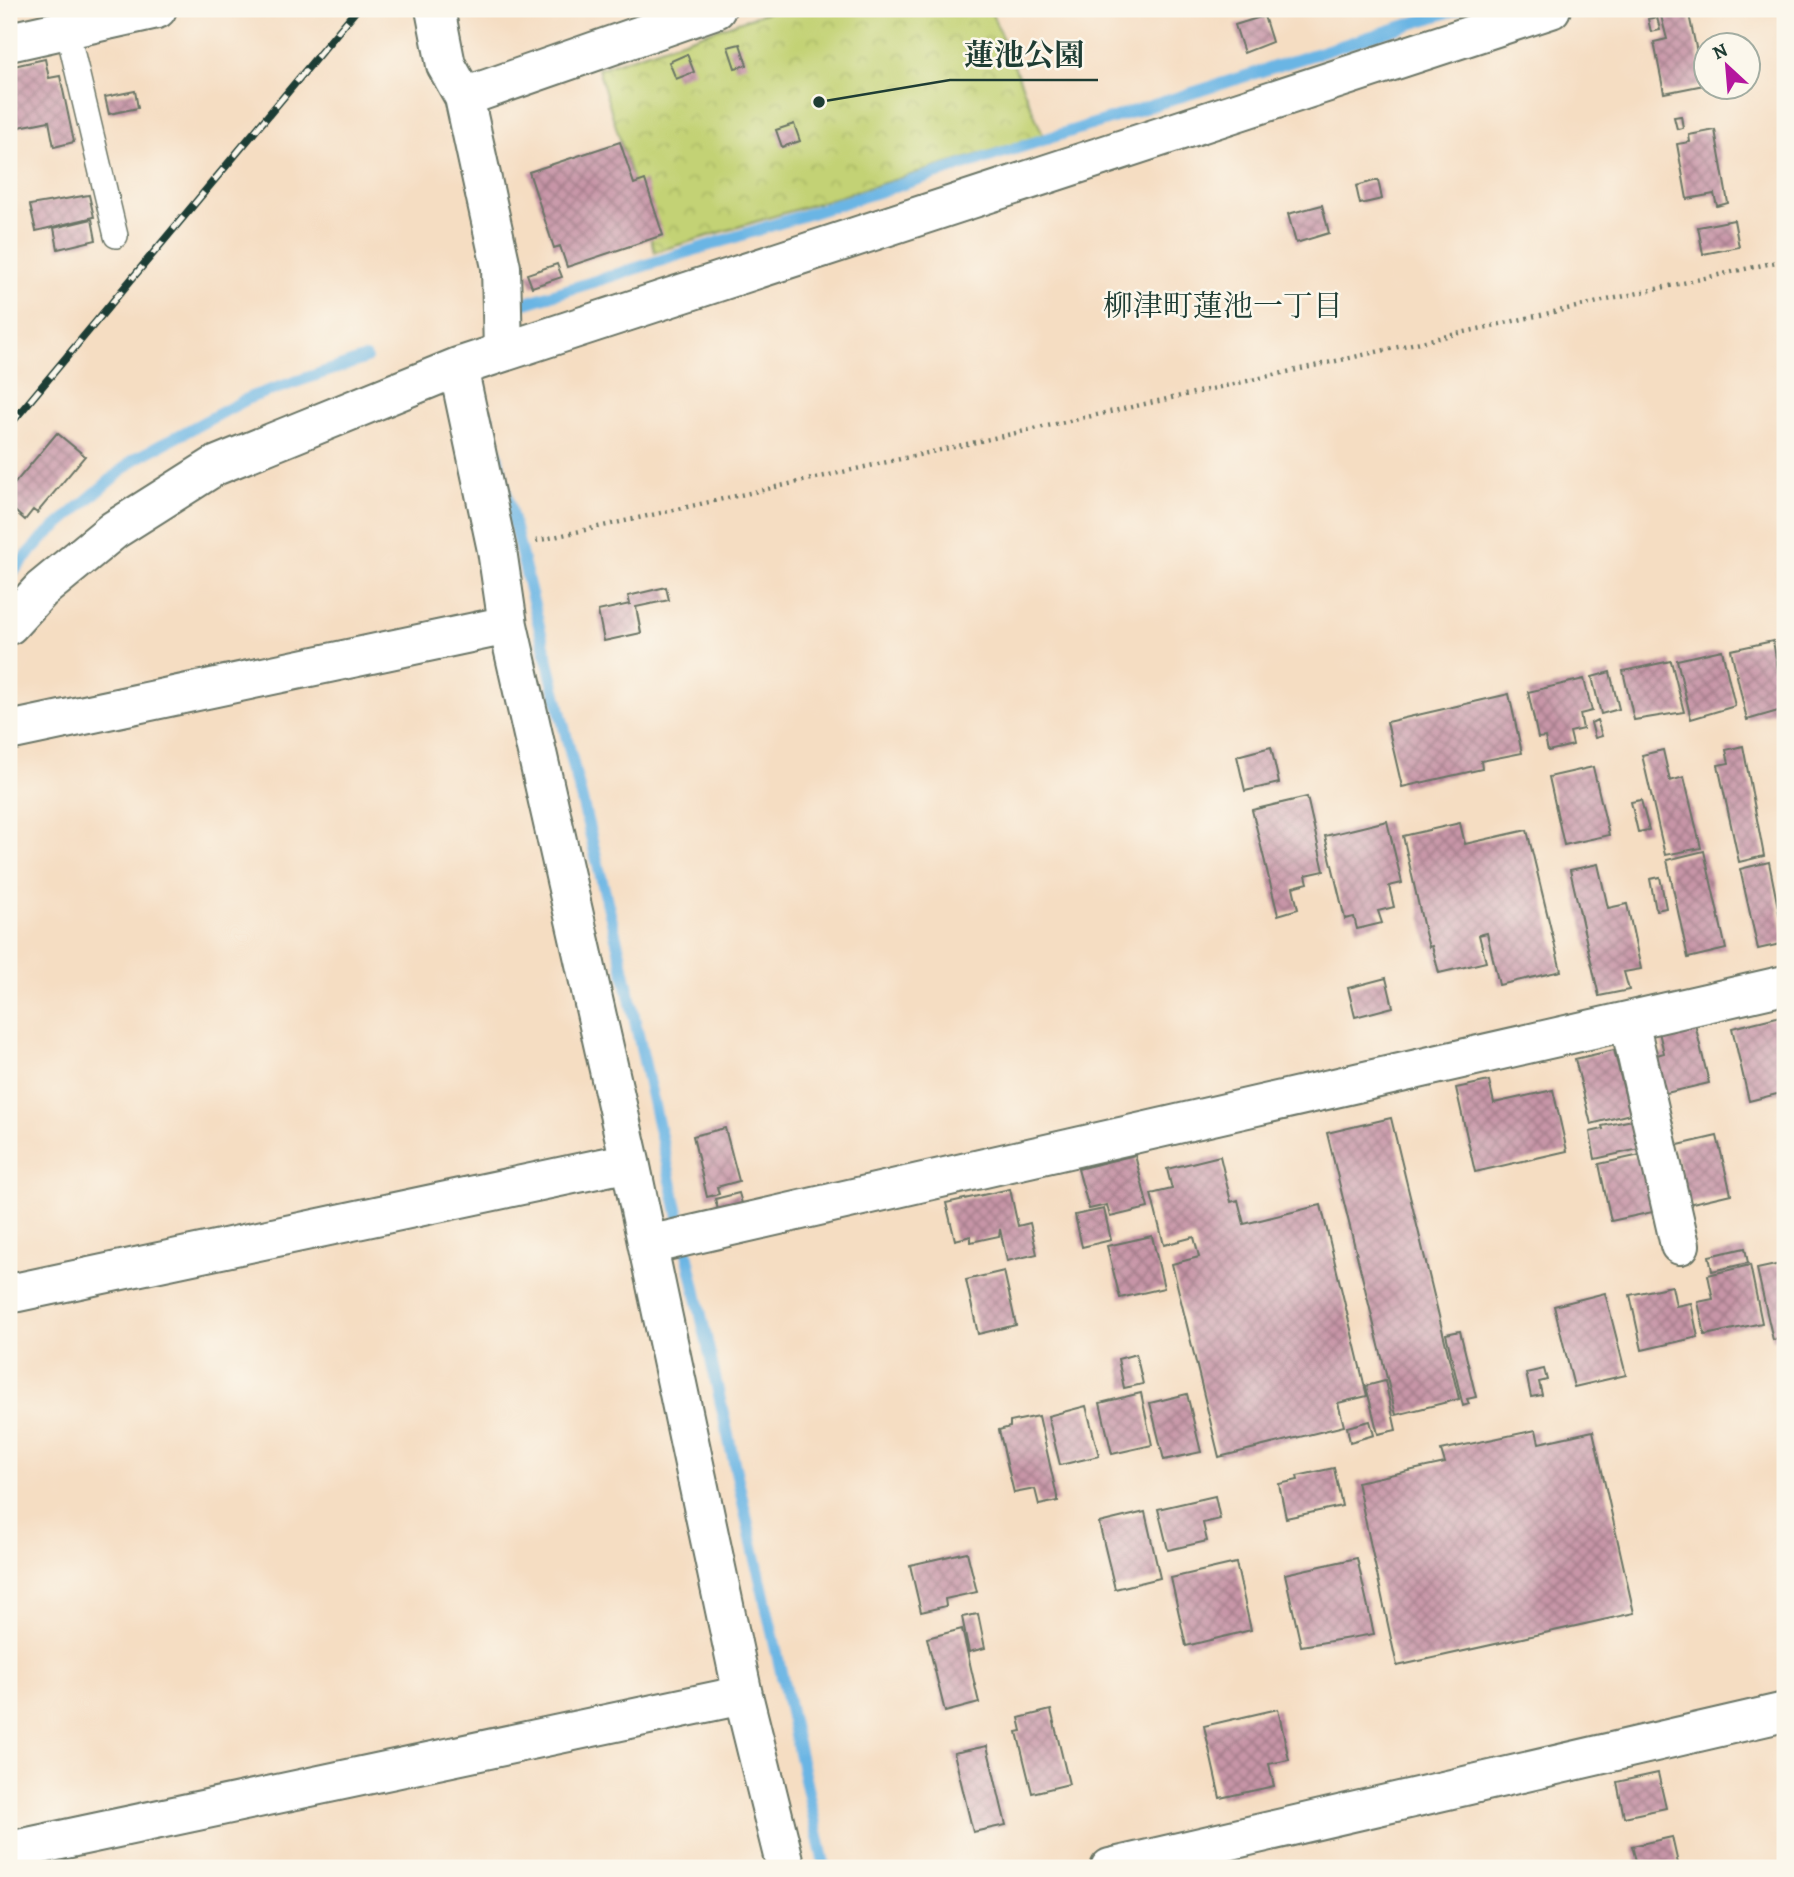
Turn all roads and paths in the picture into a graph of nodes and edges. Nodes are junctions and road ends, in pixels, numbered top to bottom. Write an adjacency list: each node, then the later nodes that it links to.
1 (157, 9): 5 (street)
2 (435, 9): 7 (street)
3 (716, 9): 7 (street)
4 (1551, 9): 10 (street)
5 (67, 29): 6 (street); 8 (lane)
6 (9, 42)
7 (464, 97): 10 (street)
8 (116, 236)
9 (1785, 260): 12 (path)
10 (503, 352): 11 (street)
11 (458, 367): 12 (street); 13 (street)
12 (497, 550): 14 (street)
13 (9, 625)
14 (508, 625): 15 (street); 18 (street)
15 (9, 731)
16 (1785, 985): 17 (street)
17 (1629, 1021): 19 (street); 20 (street)
18 (630, 1162): 19 (street); 21 (street)
19 (648, 1245): 22 (street)
20 (1679, 1245)
21 (9, 1294)
22 (743, 1695): 24 (street); 25 (street)
23 (1785, 1712): 26 (street)
24 (9, 1851)
25 (786, 1868)
26 (1110, 1868)

